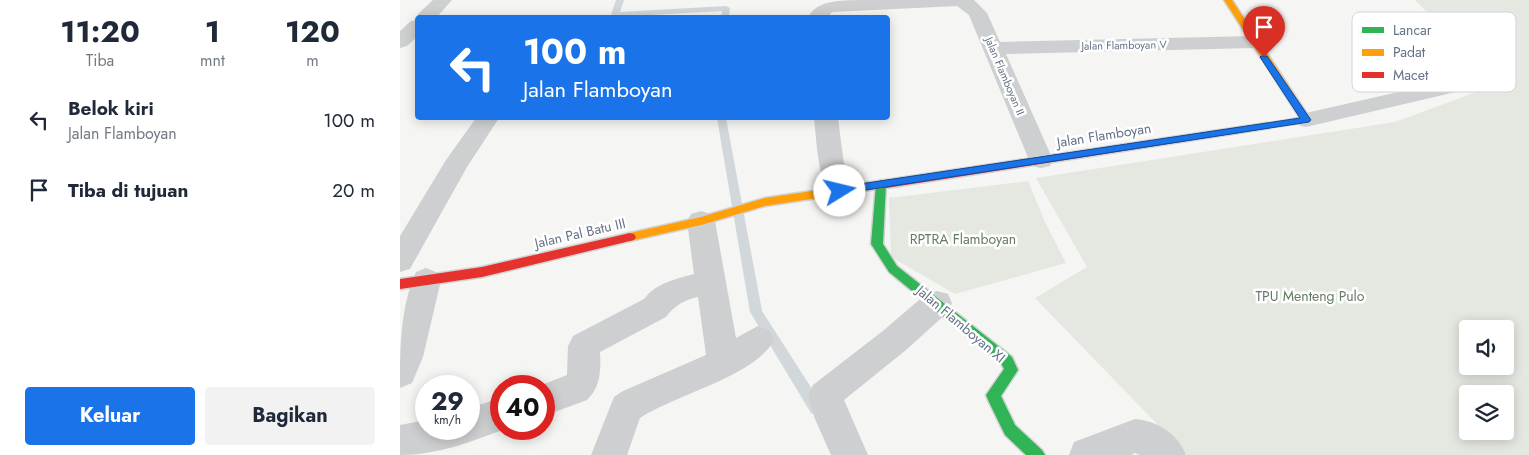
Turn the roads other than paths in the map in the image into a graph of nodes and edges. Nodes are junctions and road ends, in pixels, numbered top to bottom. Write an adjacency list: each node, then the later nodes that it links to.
1 (443, 0): 4 (street)
2 (961, 0): 5 (street); 9 (street, Jalan Flamboyan II)
3 (1228, 0): 8 (street)
4 (428, 15)
5 (814, 15)
6 (415, 28): 7 (street)
7 (400, 42)
8 (1254, 42): 9 (street, Jalan Flamboyan V); 13 (street)
9 (994, 48): 14 (street, Jalan Flamboyan II)
10 (1426, 92): 13 (street)
11 (486, 120): 19 (street)
12 (826, 120): 16 (street)
13 (1306, 120): 14 (street, Jalan Flamboyan)
14 (1040, 160): 15 (street, Jalan Flamboyan)
15 (881, 184): 16 (street, Jalan Flamboyan); 22 (street, Jalan Flamboyan XI)
16 (840, 191): 17 (street, Jalan Flamboyan)
17 (765, 202): 18 (street, Jalan Pal Batu III)
18 (712, 218): 20 (street); 21 (street, Jalan Pal Batu III)
19 (400, 261)
20 (710, 281): 24 (street); 26 (street)
21 (413, 282): 25 (street)
22 (937, 302): 30 (street); 31 (street, Jalan Flamboyan XI)
23 (758, 340): 24 (street)
24 (724, 363): 29 (street)
25 (400, 373)
26 (555, 396)
27 (415, 439): 28 (street)
28 (400, 442)
29 (609, 455)
30 (850, 455)
31 (1037, 455)
32 (1087, 455): 33 (street)
33 (1168, 455)

